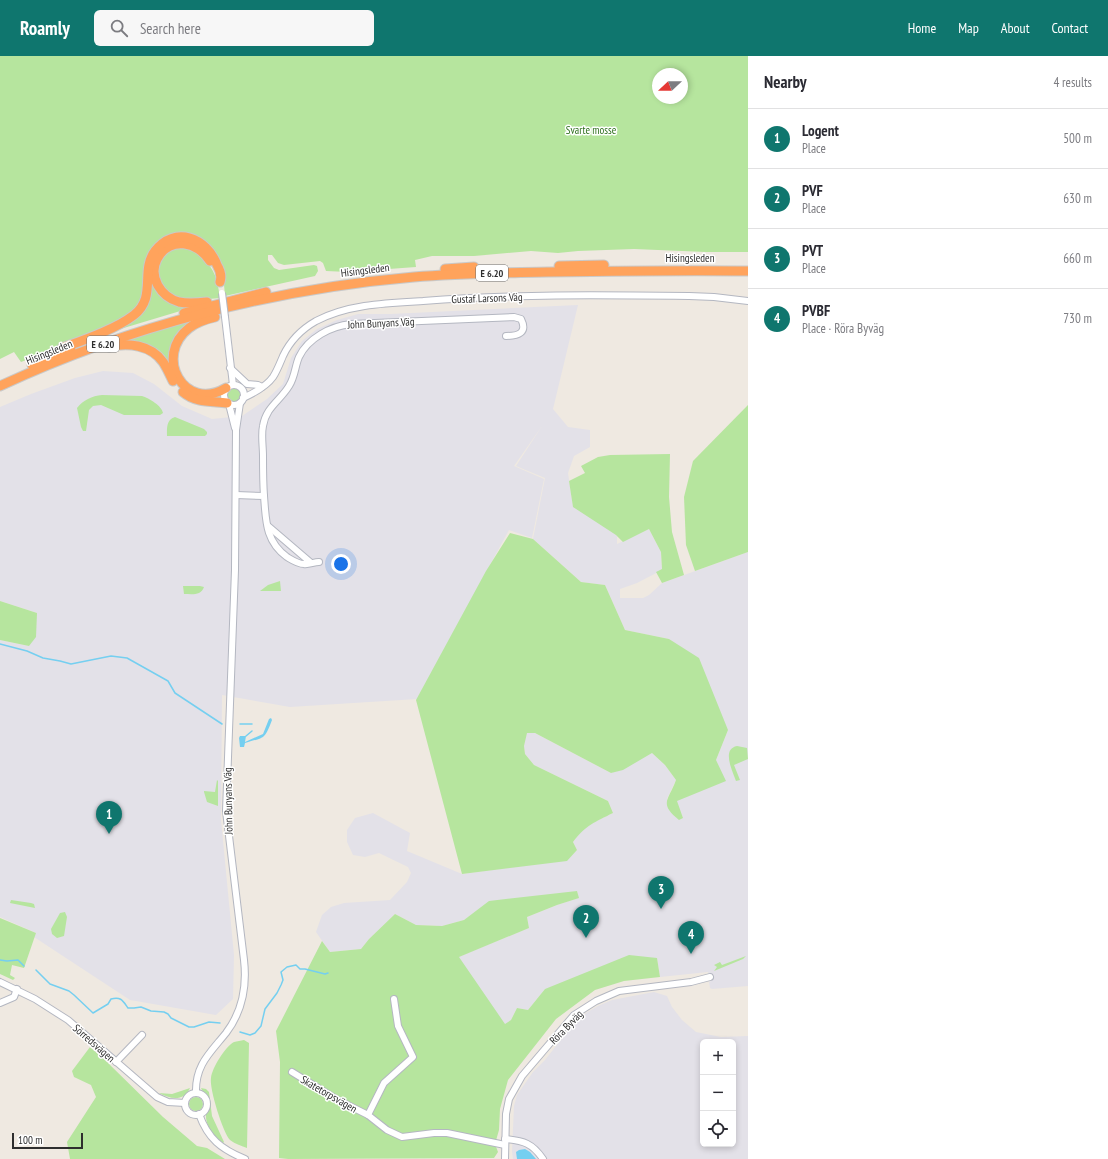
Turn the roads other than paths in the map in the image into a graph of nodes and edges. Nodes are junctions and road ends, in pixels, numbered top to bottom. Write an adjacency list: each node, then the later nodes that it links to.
1 (748, 264): 5 (highway, Hisingsleden / E 6.20)
2 (748, 271): 4 (highway, Hisingsleden / E 6.20)
3 (220, 282): 5 (highway); 9 (highway); 10 (street, bridge)
4 (274, 297): 8 (highway, Hisingsleden / E 6.20); 13 (highway)
5 (241, 298): 9 (highway, Hisingsleden / E 6.20)
6 (748, 301): 14 (street, Gustaf Larsons Väg)
7 (506, 336): 19 (street, John Bunyans Väg)
8 (78, 353): 12 (highway, Hisingsleden / E 6.20); 16 (highway)
9 (35, 364): 11 (highway, Hisingsleden / E 6.20)
10 (230, 368): 13 (street); 14 (street)
11 (0, 379)
12 (0, 386)
13 (233, 386): 14 (street); 15 (street); 16 (street)
14 (262, 387): 15 (street, Gustaf Larsons Väg)
15 (242, 401): 16 (street); 17 (street, John Bunyans Väg)
16 (228, 403): 17 (street, John Bunyans Väg)
17 (236, 430): 18 (street, John Bunyans Väg)
18 (236, 495): 19 (street); 31 (street, John Bunyans Väg)
19 (264, 496): 20 (street, John Bunyans Väg)
20 (267, 525): 21 (street); 21 (street, John Bunyans Väg)
21 (310, 562): 22 (street, John Bunyans Väg)
22 (319, 562)
23 (710, 977): 35 (street, Röra Byväg)
24 (0, 982): 25 (street, Sörredsvägen)
25 (17, 989): 27 (street); 29 (street, Sörredsvägen)
26 (394, 999): 34 (street, Skatetorpsvägen)
27 (0, 1003)
28 (142, 1035): 29 (street)
29 (116, 1062): 32 (street, Sörredsvägen)
30 (292, 1072): 34 (street, Skatetorpsvägen)
31 (196, 1093): 32 (street); 33 (street)
32 (185, 1103): 33 (street)
33 (199, 1114): 36 (street)
34 (368, 1115): 35 (street, Skatetorpsvägen)
35 (505, 1142): 37 (street, Röra Byväg); 38 (street)
36 (245, 1159)
37 (505, 1159)
38 (543, 1159)

